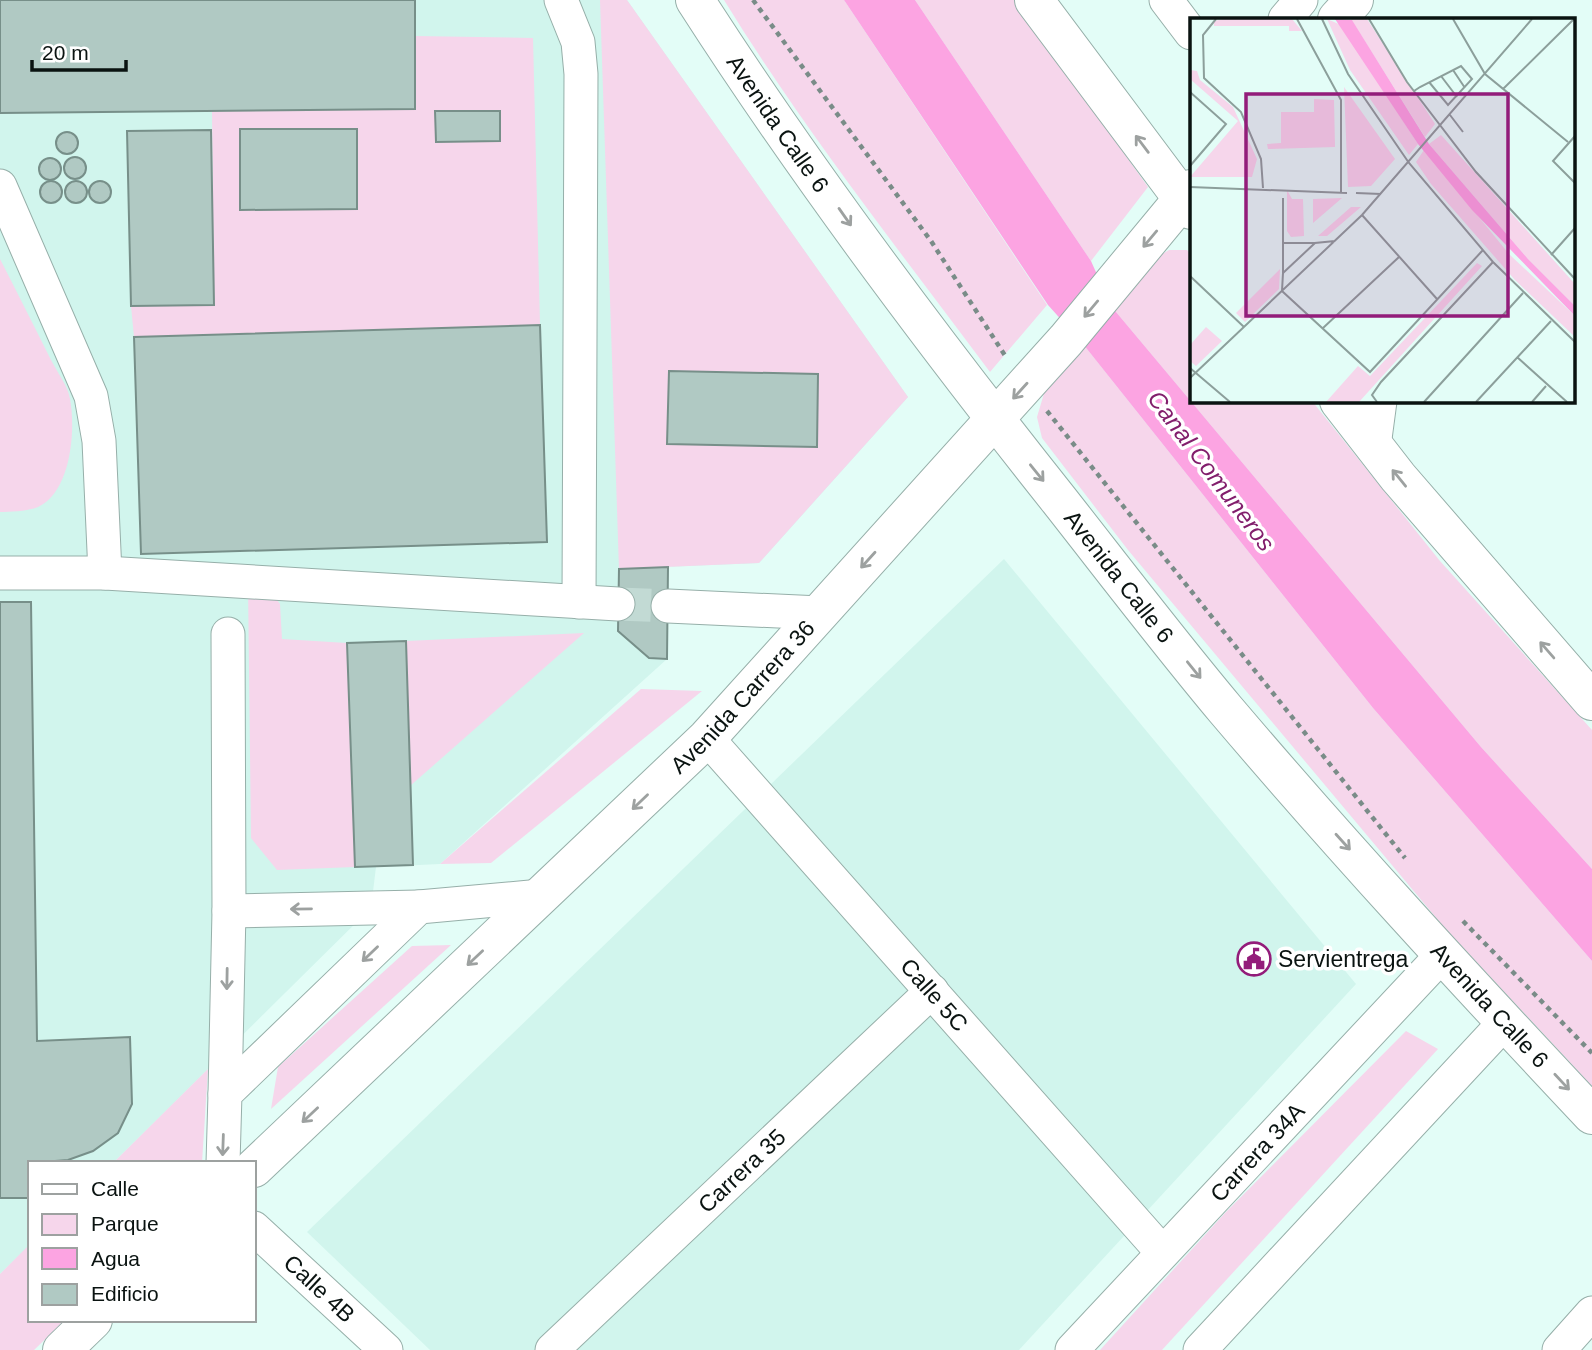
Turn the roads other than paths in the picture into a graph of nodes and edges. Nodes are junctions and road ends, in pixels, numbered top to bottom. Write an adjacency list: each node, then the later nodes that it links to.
1 (561, 0): 20 (street)
2 (695, 0): 16 (main road, Avenida Calle 6, one-way to 16)
3 (1034, 0): 13 (main road, one-way to 3)
4 (1166, 0): 11 (street)
5 (1268, 0): 8 (street)
6 (1301, 0): 9 (street)
7 (1354, 0): 10 (main road)
8 (1282, 18)
9 (1284, 18)
10 (1338, 18)
11 (1190, 32)
12 (0, 186): 19 (street)
13 (1188, 199): 16 (main road, Avenida Carrera 36, one-way to 16)
14 (1340, 402): 17 (main road)
15 (1380, 402): 17 (street)
16 (993, 420): 23 (main road, Avenida Carrera 36, one-way to 23); 30 (main road, Avenida Calle 6, one-way to 30)
17 (1374, 446): 25 (main road, one-way to 17)
18 (0, 573): 19 (street)
19 (105, 573): 20 (street)
20 (579, 602): 21 (street)
21 (618, 604)
22 (668, 606): 23 (street)
23 (820, 613): 26 (main road, Avenida Carrera 36)
24 (228, 634): 29 (street)
25 (1592, 701)
26 (707, 738): 27 (main road, Avenida Carrera 36, one-way to 27); 31 (street, Calle 5C)
27 (541, 896): 28 (street); 36 (main road, Avenida Carrera 36, one-way to 36)
28 (419, 907): 29 (street, one-way to 29); 33 (street, one-way to 33)
29 (229, 911): 33 (street, one-way to 33)
30 (1443, 954): 32 (main road, Avenida Calle 6); 38 (street, Carrera 34A)
31 (932, 991): 38 (street, Calle 5C); 43 (street, Carrera 35)
32 (1505, 1022): 34 (main road, Avenida Calle 6, one-way to 34); 45 (street)
33 (225, 1094): 35 (street, one-way to 35)
34 (1592, 1115)
35 (223, 1161)
36 (256, 1166)
37 (256, 1230): 42 (street, Calle 4B)
38 (1162, 1252): 44 (street, Carrera 34A)
39 (1592, 1313): 46 (street)
40 (91, 1322): 41 (main road)
41 (62, 1350)
42 (386, 1350)
43 (552, 1350)
44 (1072, 1350)
45 (1200, 1350)
46 (1559, 1350)

